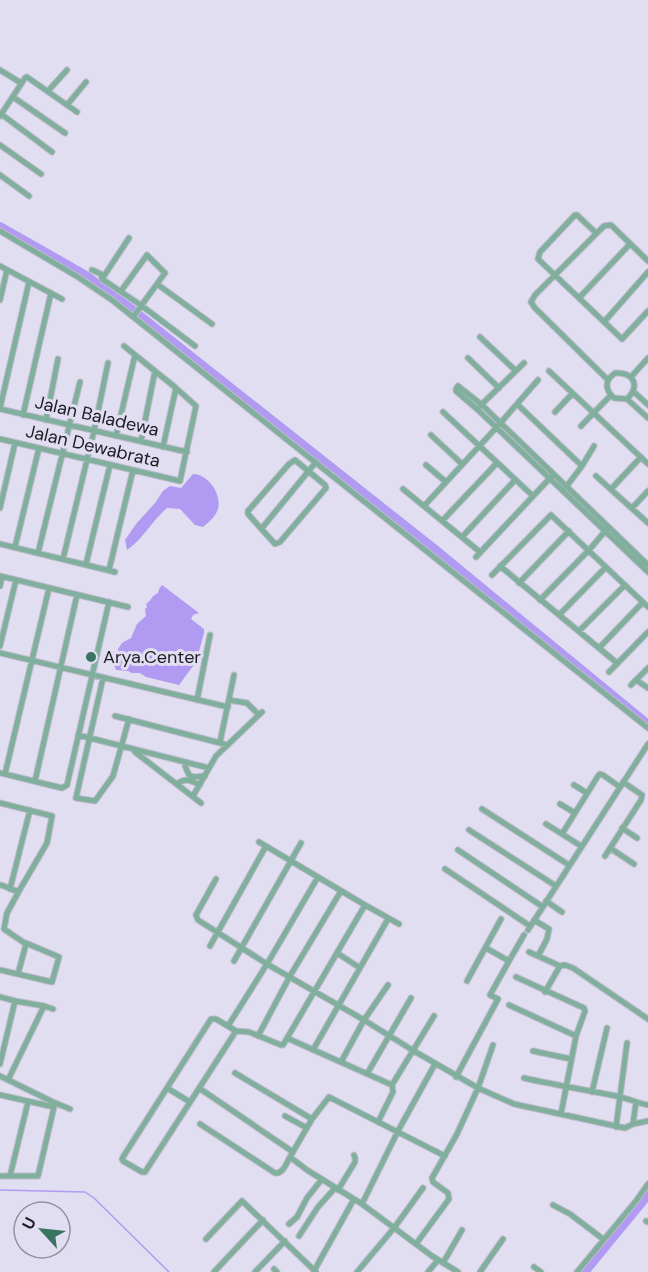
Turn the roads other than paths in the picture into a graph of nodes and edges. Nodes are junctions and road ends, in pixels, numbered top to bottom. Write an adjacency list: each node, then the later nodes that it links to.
1 (0, 70): 4 (street)
2 (67, 70): 5 (street)
3 (86, 82): 8 (street)
4 (21, 83): 5 (street); 6 (street)
5 (48, 92): 8 (street)
6 (13, 96): 9 (street); 12 (street)
7 (0, 102): 9 (street)
8 (67, 105): 10 (street)
9 (7, 106): 11 (street)
10 (77, 112)
11 (1, 115): 14 (street)
12 (65, 133)
13 (0, 145): 15 (street)
14 (52, 152)
15 (41, 174)
16 (0, 175): 17 (street)
17 (29, 196)
18 (0, 231): 38 (street)
19 (596, 233): 21 (street); 27 (street); 27 (street)
20 (129, 238): 28 (street)
21 (630, 244): 22 (street); 33 (street)
22 (648, 261)
23 (0, 266): 24 (street)
24 (7, 270): 29 (street); 35 (street)
25 (92, 270): 28 (street)
26 (648, 272): 39 (street)
27 (555, 275): 33 (street); 55 (street)
28 (102, 279): 31 (street)
29 (29, 282): 32 (street); 65 (street)
30 (157, 284): 31 (street); 36 (street); 40 (street)
31 (122, 291): 36 (street)
32 (51, 294): 34 (street); 68 (street)
33 (579, 298): 39 (street)
34 (62, 299)
35 (0, 300)
36 (142, 306): 38 (street); 43 (street)
37 (648, 310): 39 (street)
38 (135, 315): 89 (street)
39 (604, 322)
40 (212, 324)
41 (480, 337): 50 (street)
42 (124, 346): 44 (street)
43 (195, 346)
44 (135, 355): 51 (street); 77 (street)
45 (468, 358): 58 (street)
46 (648, 358): 53 (street)
47 (58, 359): 71 (street)
48 (108, 363): 75 (street)
49 (524, 363): 50 (street)
50 (516, 370): 58 (street)
51 (155, 371): 57 (street); 79 (street)
52 (549, 371): 60 (street)
53 (631, 376): 55 (street); 59 (street)
54 (538, 380): 63 (street)
55 (608, 380): 61 (street)
56 (80, 382): 72 (street)
57 (176, 388): 83 (street); 85 (street)
58 (499, 388): 73 (street)
59 (634, 392): 62 (street); 64 (street)
60 (572, 394): 67 (street); 69 (street)
61 (611, 395): 62 (street); 69 (street)
62 (627, 399): 70 (street)
63 (517, 404): 73 (street); 95 (street)
64 (648, 405)
65 (0, 409): 68 (street, Jalan Baladewa)
66 (443, 412): 81 (street)
67 (555, 412)
68 (22, 414): 71 (street, Jalan Baladewa)
69 (593, 414): 74 (street); 87 (street)
70 (648, 418)
71 (46, 420): 72 (street, Jalan Baladewa)
72 (70, 425): 75 (street, Jalan Baladewa); 86 (street)
73 (498, 426): 81 (street); 99 (street)
74 (580, 426)
75 (94, 431): 77 (street, Jalan Baladewa); 88 (street)
76 (431, 435): 91 (street)
77 (116, 436): 79 (street, Jalan Baladewa)
78 (0, 439): 80 (street, Jalan Dewabrata)
79 (141, 441): 83 (street, Jalan Baladewa)
80 (15, 443): 84 (street, Jalan Dewabrata); 108 (street)
81 (479, 446): 90 (street); 91 (street)
82 (594, 446): 95 (street)
83 (163, 447): 85 (street, Jalan Baladewa)
84 (39, 448): 86 (street, Jalan Dewabrata); 117 (street)
85 (187, 452): 96 (street, Jalan Dewabrata)
86 (63, 454): 88 (street, Jalan Dewabrata); 119 (street)
87 (640, 457): 92 (street); 104 (street)
88 (87, 459): 93 (street, Jalan Dewabrata); 120 (street)
89 (316, 462): 97 (street); 161 (street)
90 (497, 463): 100 (street); 110 (street)
91 (462, 464): 101 (street)
92 (648, 464)
93 (110, 465): 96 (street, Jalan Dewabrata); 121 (street)
94 (426, 465): 101 (street)
95 (582, 466): 102 (street)
96 (133, 470): 121 (street)
97 (309, 471): 112 (street); 112 (street); 112 (street)
98 (596, 476): 104 (street)
99 (552, 477): 102 (street); 106 (street); 113 (street)
100 (515, 480): 106 (street); 115 (street)
101 (446, 482): 107 (street)
102 (566, 487): 113 (street)
103 (403, 489): 107 (street)
104 (611, 489): 109 (street)
105 (648, 491): 109 (street)
106 (533, 496): 115 (street)
107 (424, 506): 110 (street)
108 (0, 508)
109 (632, 508): 111 (street)
110 (442, 521): 115 (street)
111 (648, 523)
112 (261, 528)
113 (606, 529): 118 (street); 122 (street); 125 (street)
114 (569, 531): 118 (street); 123 (street); 129 (street)
115 (462, 537)
116 (0, 544): 117 (street)
117 (15, 547): 119 (street)
118 (589, 550): 124 (street); 134 (street)
119 (38, 553): 120 (street)
120 (63, 559): 121 (street)
121 (86, 564)
122 (648, 565)
123 (500, 566): 126 (street); 129 (street)
124 (606, 567): 130 (street); 138 (street)
125 (648, 572)
126 (492, 575)
127 (1, 576): 128 (street); 131 (street)
128 (16, 580): 132 (street); 142 (street)
129 (519, 583): 134 (street)
130 (625, 585): 136 (street); 139 (street)
131 (0, 586)
132 (49, 588): 133 (street); 145 (street)
133 (77, 595): 135 (street); 147 (street)
134 (540, 600): 138 (street)
135 (109, 602): 137 (street); 150 (street)
136 (645, 604): 143 (street)
137 (128, 607)
138 (559, 615): 139 (street)
139 (579, 632): 143 (street)
140 (648, 632): 146 (street)
141 (210, 635): 156 (street)
142 (0, 646)
143 (598, 648): 146 (street)
144 (0, 653): 145 (street)
145 (32, 661): 147 (street); 173 (street)
146 (617, 663): 149 (street)
147 (60, 668): 150 (street); 175 (street)
148 (648, 668): 153 (street)
149 (609, 672)
150 (92, 675): 152 (street); 162 (street)
151 (234, 675): 157 (street)
152 (103, 678): 156 (street); 163 (street)
153 (636, 680): 154 (street); 155 (street)
154 (631, 686)
155 (648, 688)
156 (197, 700): 158 (street)
157 (229, 700): 158 (street); 166 (street)
158 (228, 707): 164 (street)
159 (115, 716): 160 (street)
160 (129, 719): 164 (street); 167 (street)
161 (648, 728)
162 (78, 735): 163 (street); 175 (street)
163 (89, 738): 167 (street); 167 (street)
164 (220, 742): 166 (street)
165 (648, 744): 177 (street)
166 (228, 745): 172 (street)
167 (121, 746): 168 (street)
168 (132, 749): 169 (street); 171 (street)
169 (157, 755): 170 (street); 171 (street)
170 (186, 763): 172 (street); 174 (street)
171 (153, 765): 176 (street)
172 (209, 768): 174 (street)
173 (3, 773): 175 (street)
174 (205, 776): 178 (street)
175 (35, 781)
176 (177, 784): 178 (street); 181 (street)
177 (622, 784): 180 (street); 189 (street); 196 (street)
178 (200, 785): 181 (street)
179 (574, 785): 180 (street)
180 (587, 793): 187 (street)
181 (193, 796): 183 (street)
182 (0, 803): 186 (street)
183 (201, 803)
184 (560, 804): 187 (street)
185 (482, 809): 202 (street)
186 (30, 810): 208 (street); 209 (street)
187 (575, 813): 191 (street)
188 (546, 824): 191 (street)
189 (622, 828): 192 (street); 197 (street)
190 (469, 830): 207 (street)
191 (562, 834): 196 (street)
192 (637, 838)
193 (259, 842): 195 (street)
194 (301, 843): 200 (street)
195 (266, 846): 200 (street); 219 (street)
196 (581, 846): 202 (street)
197 (610, 848): 199 (street); 201 (street)
198 (458, 850): 211 (street)
199 (605, 856)
200 (291, 860): 204 (street); 222 (street)
201 (634, 864)
202 (569, 865): 207 (street)
203 (445, 869): 218 (street)
204 (318, 877): 210 (street); 229 (street)
205 (216, 879): 219 (street)
206 (0, 885): 208 (street)
207 (556, 885): 211 (street)
208 (10, 890): 209 (street)
209 (19, 891): 220 (street)
210 (341, 891): 212 (street); 234 (street)
211 (544, 904): 213 (street); 216 (street)
212 (365, 905): 214 (street); 224 (street)
213 (562, 912)
214 (388, 919): 217 (street); 231 (street)
215 (501, 920): 223 (street)
216 (534, 920): 218 (street); 226 (street)
217 (399, 924)
218 (527, 930): 228 (street)
219 (218, 932): 221 (street); 222 (street)
220 (26, 943): 233 (street); 233 (street)
221 (210, 946)
222 (242, 948): 227 (street); 229 (street)
223 (486, 948): 228 (street); 236 (street)
224 (337, 952): 231 (street); 238 (street)
225 (529, 952): 226 (street)
226 (538, 956): 230 (street)
227 (234, 961)
228 (509, 961): 269 (street)
229 (267, 964): 234 (street); 250 (street)
230 (560, 966): 239 (street); 248 (street)
231 (360, 968): 243 (street)
232 (0, 970): 233 (street)
233 (18, 974)
234 (290, 976): 238 (street); 253 (street)
235 (516, 978): 239 (street)
236 (467, 981)
237 (388, 985): 249 (street)
238 (315, 991): 243 (street); 256 (street)
239 (545, 992): 255 (street)
240 (0, 997): 242 (street)
241 (411, 998): 254 (street)
242 (15, 1001): 245 (street); 264 (street)
243 (339, 1005): 249 (street); 259 (street)
244 (509, 1005): 255 (street)
245 (44, 1006): 246 (street); 271 (street)
246 (53, 1009)
247 (434, 1017): 260 (street)
248 (648, 1019)
249 (364, 1020): 254 (street); 263 (street)
250 (228, 1026): 252 (street); 273 (street)
251 (607, 1028): 277 (street)
252 (236, 1031): 253 (street); 274 (street)
253 (258, 1036): 256 (street)
254 (389, 1036): 260 (street); 267 (street)
255 (576, 1036): 262 (street)
256 (287, 1038): 259 (street)
257 (627, 1043): 279 (street)
258 (493, 1045): 275 (street)
259 (313, 1050): 263 (street)
260 (414, 1051): 265 (street); 272 (street)
261 (533, 1051): 262 (street)
262 (571, 1059): 276 (street)
263 (342, 1062): 267 (street)
264 (0, 1064)
265 (435, 1064): 269 (street); 295 (street)
266 (235, 1073): 288 (street)
267 (367, 1074): 272 (street)
268 (0, 1076): 271 (street)
269 (456, 1077): 275 (street)
270 (524, 1078): 276 (street)
271 (8, 1080): 283 (street)
272 (392, 1085): 290 (street)
273 (167, 1088): 281 (street); 281 (street)
274 (199, 1088): 281 (street); 296 (street)
275 (478, 1088): 286 (street); 298 (street)
276 (566, 1088): 277 (street); 286 (street)
277 (592, 1092): 279 (street)
278 (0, 1095): 280 (street)
279 (620, 1096): 282 (street); 293 (street)
280 (28, 1102): 283 (street); 300 (street)
281 (190, 1102)
282 (636, 1102): 284 (street); 292 (street)
283 (54, 1105): 285 (street); 300 (street)
284 (648, 1105)
285 (70, 1108)
286 (561, 1114): 293 (street)
287 (285, 1116): 294 (street)
288 (312, 1119): 290 (street); 294 (street)
289 (648, 1120): 292 (street)
290 (378, 1122): 295 (street)
291 (200, 1124): 296 (street)
292 (633, 1124): 293 (street)
293 (616, 1127)
294 (307, 1128): 296 (street)
295 (398, 1131): 298 (street); 306 (street)
296 (292, 1155): 301 (street)
297 (354, 1155): 304 (street)
298 (445, 1156): 317 (street)
299 (0, 1176): 300 (street)
300 (10, 1176)
301 (322, 1179): 304 (street); 309 (street)
302 (648, 1184): 315 (street)
303 (423, 1188): 310 (street)
304 (336, 1189): 305 (street); 312 (street)
305 (354, 1199): 306 (street); 320 (street)
306 (362, 1204): 310 (street)
307 (553, 1204): 315 (street)
308 (262, 1220): 313 (street); 316 (street); 321 (street)
309 (289, 1224)
310 (394, 1228): 317 (street); 323 (street)
311 (462, 1230): 318 (street)
312 (299, 1236)
313 (206, 1239)
314 (503, 1239): 326 (street)
315 (603, 1239): 328 (street)
316 (285, 1241): 320 (street); 322 (street)
317 (416, 1244): 318 (street)
318 (441, 1262): 324 (street); 325 (street)
319 (534, 1267): 327 (street)
320 (314, 1271)
321 (214, 1272)
322 (255, 1272)
323 (357, 1272)
324 (428, 1272)
325 (458, 1272)
326 (480, 1272)
327 (541, 1272)
328 (577, 1272)

